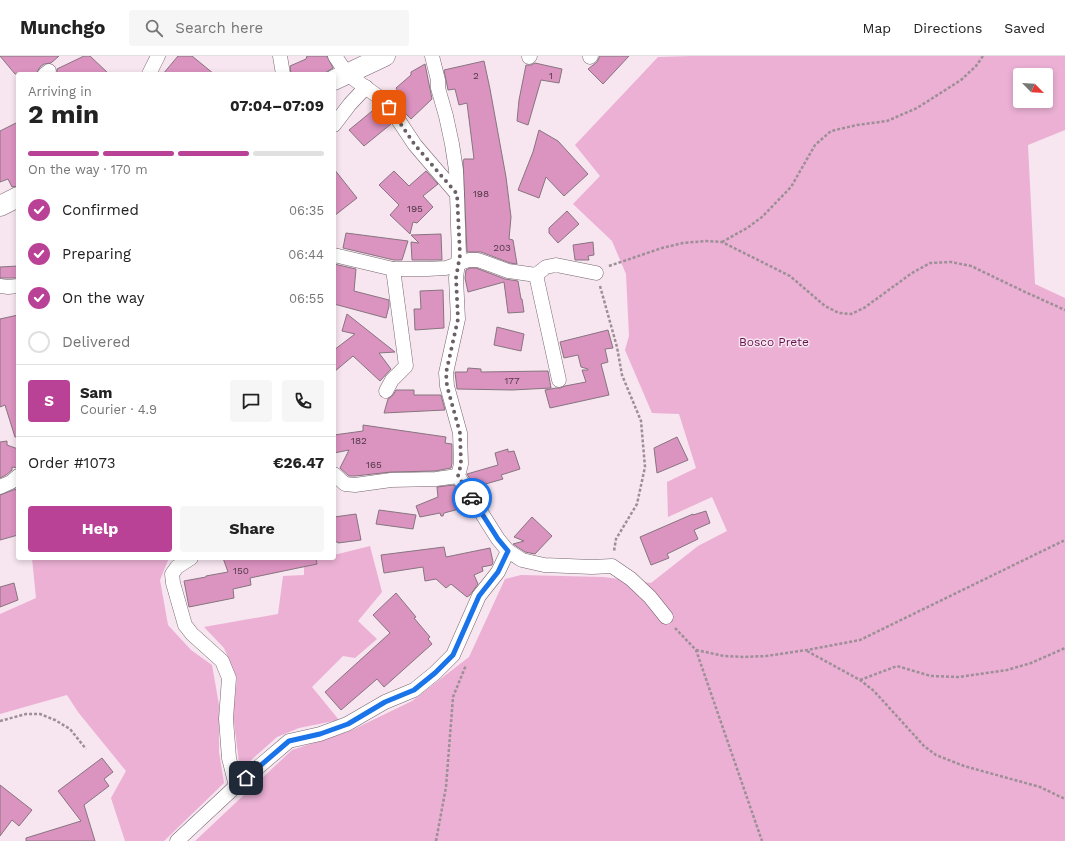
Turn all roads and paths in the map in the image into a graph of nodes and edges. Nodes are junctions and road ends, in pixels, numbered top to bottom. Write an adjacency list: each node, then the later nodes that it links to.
1 (158, 56): 7 (street)
2 (280, 56): 8 (street)
3 (335, 56): 9 (street)
4 (385, 56): 9 (main road)
5 (432, 56): 12 (street)
6 (983, 56): 15 (path)
7 (150, 72)
8 (283, 72)
9 (340, 77): 10 (street)
10 (366, 87): 11 (street); 12 (street)
11 (336, 122)
12 (457, 194): 17 (street)
13 (16, 198): 14 (main road)
14 (0, 206)
15 (722, 242): 19 (path); 23 (path)
16 (336, 255): 18 (street)
17 (459, 264): 18 (street); 20 (street); 27 (street)
18 (393, 269): 25 (street)
19 (596, 273): 20 (street); 33 (path)
20 (536, 275): 24 (street)
21 (0, 286): 22 (street)
22 (16, 286)
23 (1065, 310)
24 (559, 380)
25 (386, 391)
26 (336, 476): 27 (street)
27 (458, 476): 31 (street)
28 (16, 478): 29 (street)
29 (0, 487)
30 (1065, 540): 37 (path)
31 (508, 551): 33 (street); 42 (street)
32 (188, 560): 42 (street)
33 (612, 566): 34 (street)
34 (666, 617): 36 (path)
35 (1065, 648): 39 (path)
36 (696, 650): 37 (path); 46 (path)
37 (807, 650): 39 (path)
38 (466, 664): 45 (path)
39 (860, 680): 43 (path)
40 (0, 721): 41 (path)
41 (86, 749)
42 (236, 786): 44 (street)
43 (1065, 799)
44 (177, 841)
45 (436, 841)
46 (762, 841)

